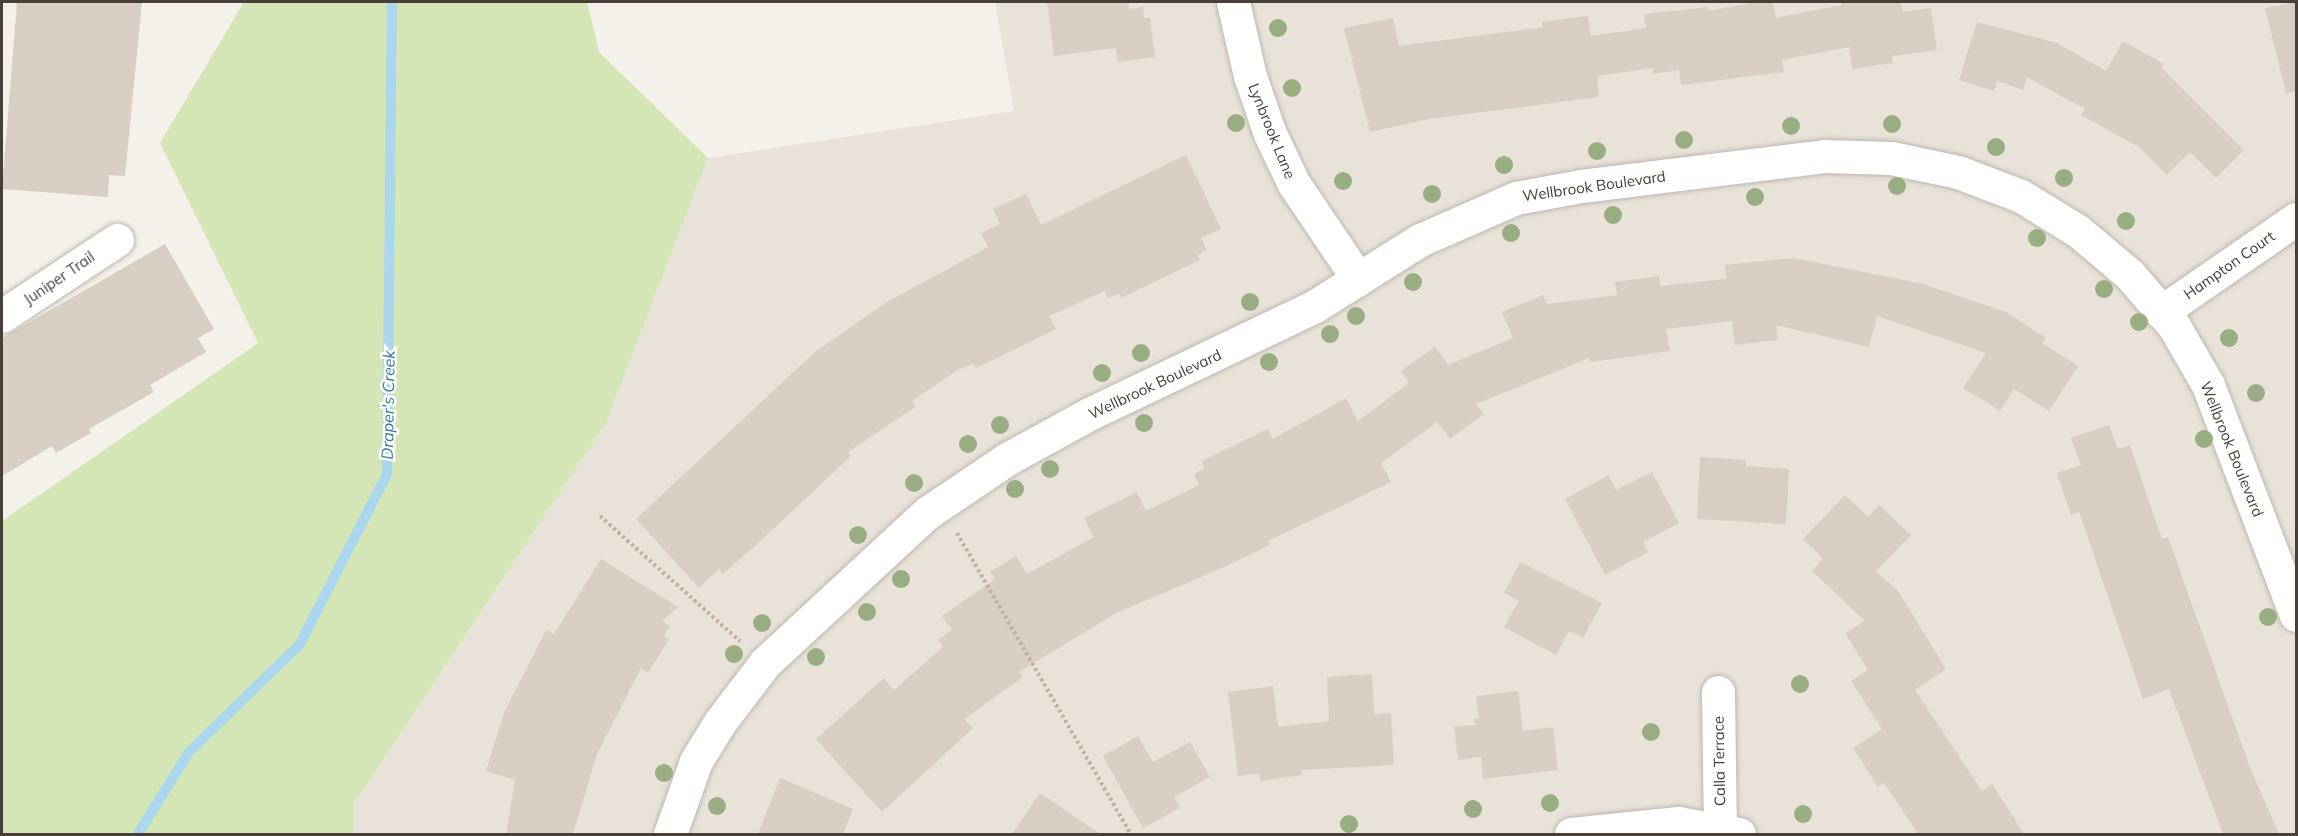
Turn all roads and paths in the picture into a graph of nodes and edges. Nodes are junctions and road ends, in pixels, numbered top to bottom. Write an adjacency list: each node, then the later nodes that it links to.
1 (1233, 2): 4 (street, Lynbrook Lane)
2 (2296, 219): 5 (street, Hampton Court)
3 (117, 240): 6 (street, Juniper Trail)
4 (1358, 279): 5 (street, Wellbrook Boulevard); 7 (street, Wellbrook Boulevard)
5 (2161, 312): 9 (street, Wellbrook Boulevard)
6 (2, 314)
7 (940, 504): 10 (street, Wellbrook Boulevard); 14 (path)
8 (600, 516): 10 (path)
9 (2296, 615)
10 (765, 663): 13 (street, Wellbrook Boulevard)
11 (1718, 692): 12 (street, Calla Terrace)
12 (1729, 832): 15 (street, Calla Terrace)
13 (670, 834)
14 (1131, 834)
15 (1571, 834)

